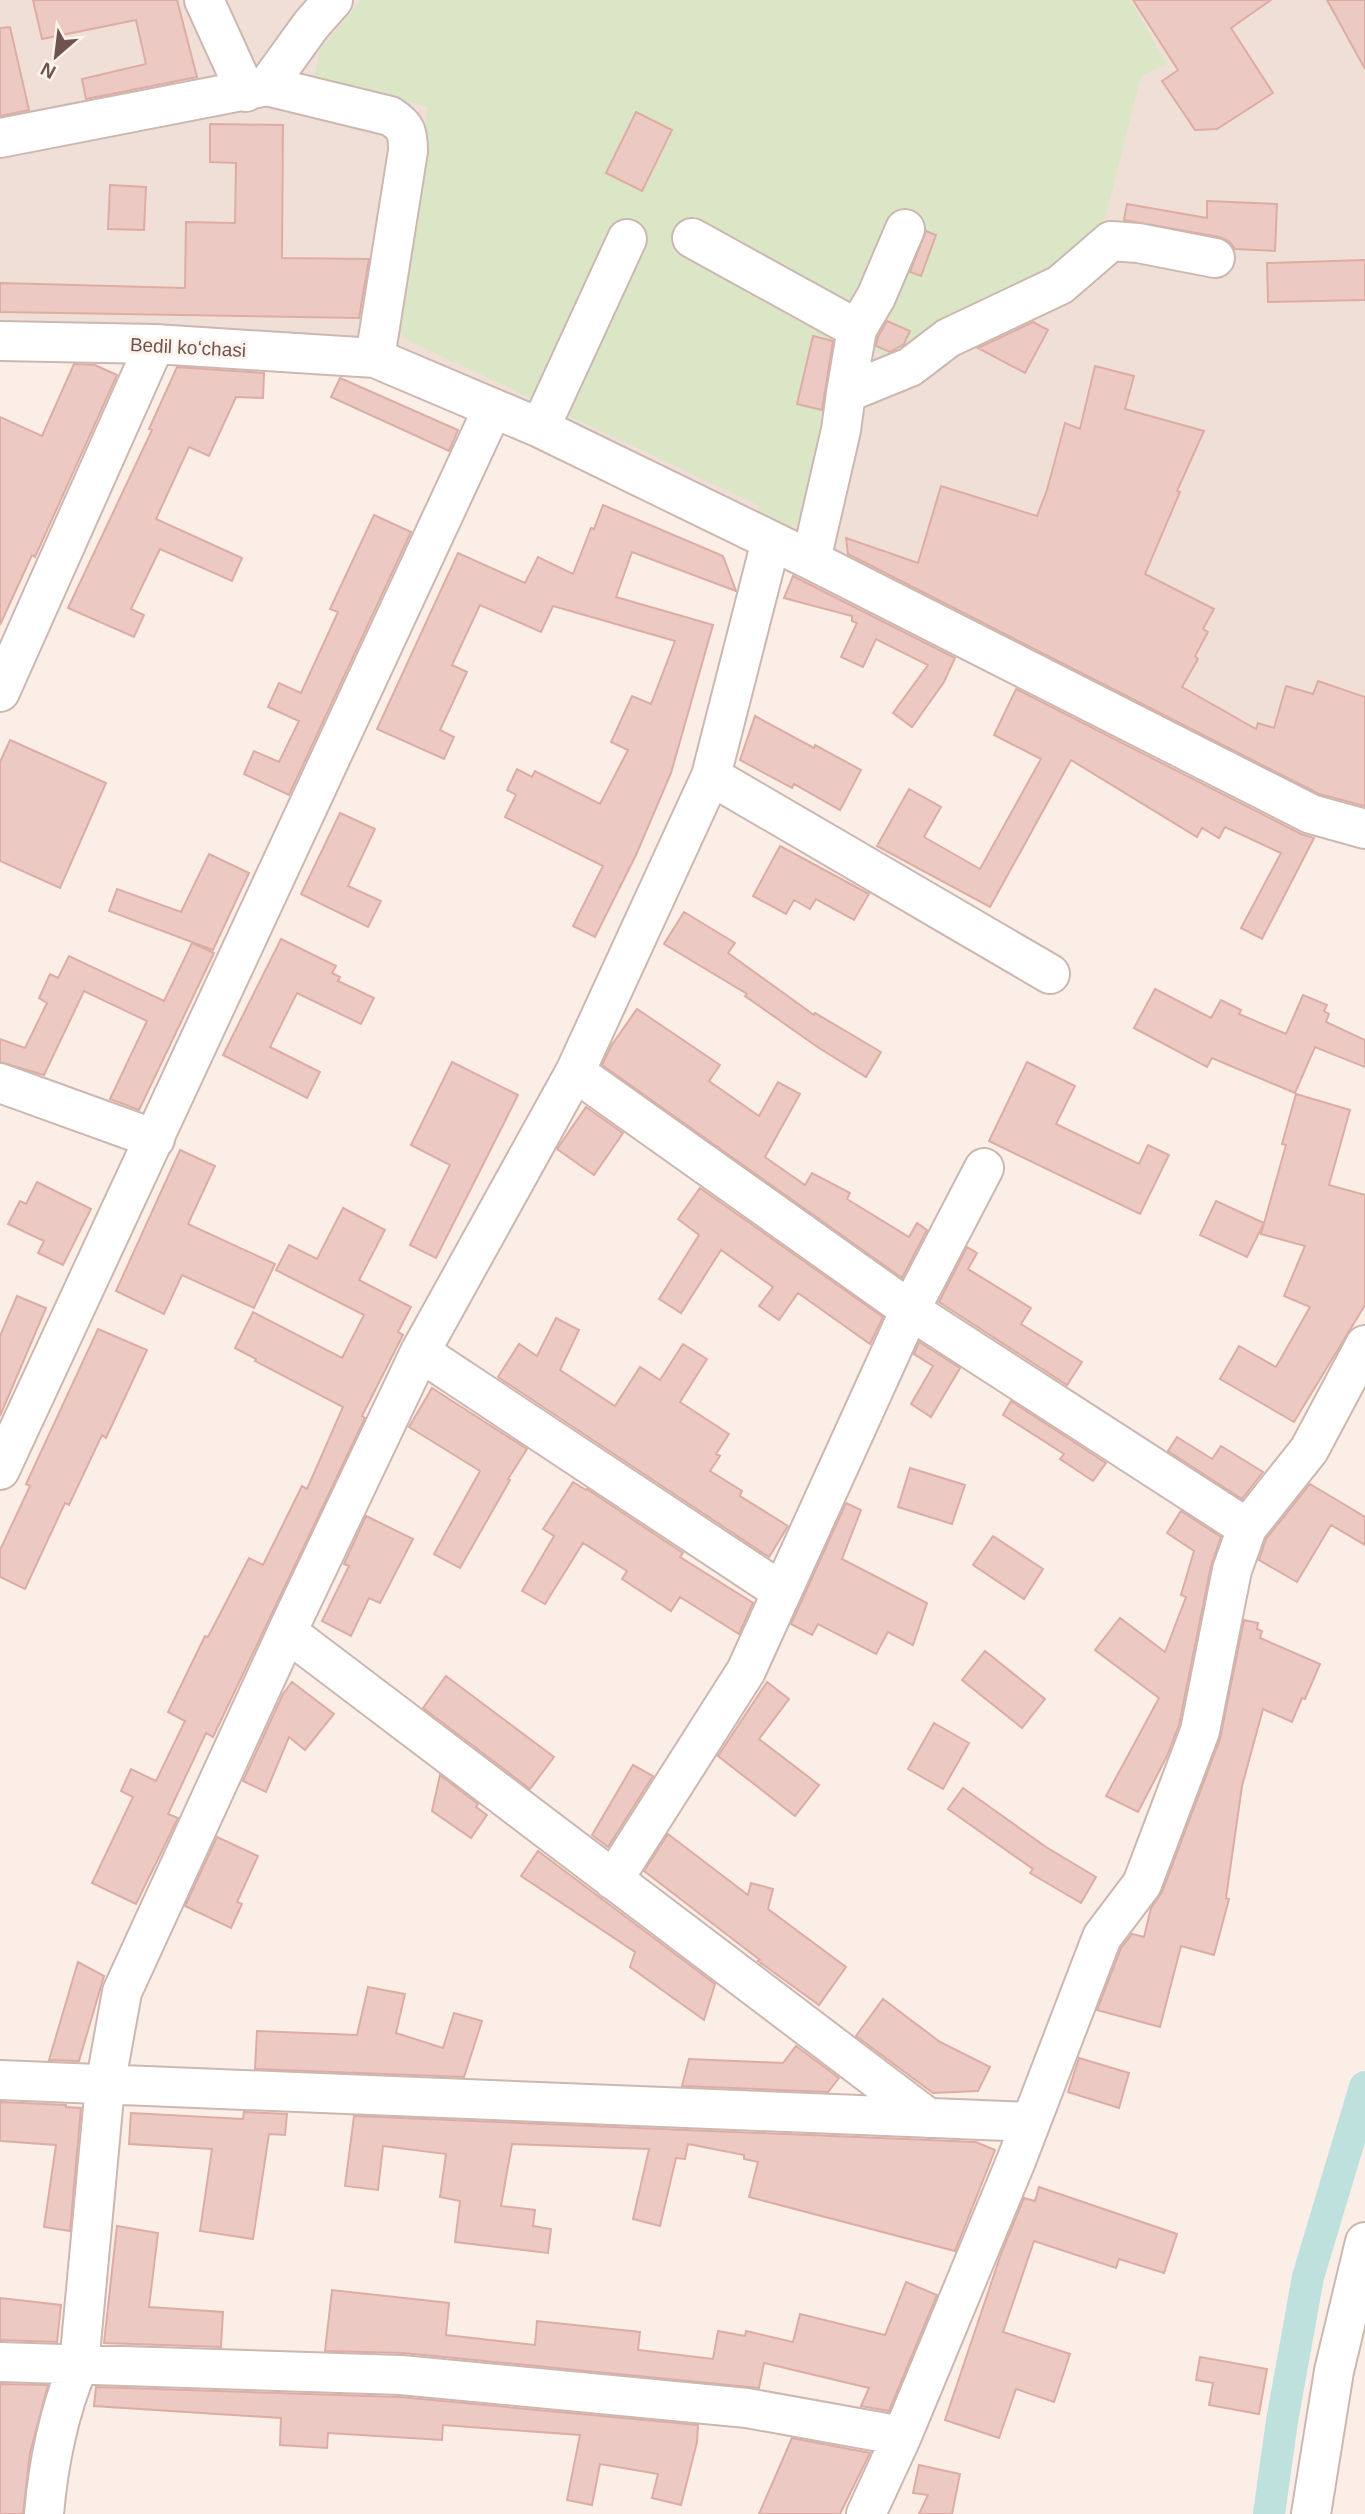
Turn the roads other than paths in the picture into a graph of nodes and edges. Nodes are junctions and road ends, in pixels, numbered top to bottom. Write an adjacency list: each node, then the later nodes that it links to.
1 (204, 0): 3 (street)
2 (333, 0): 3 (street)
3 (257, 89): 4 (street); 12 (street)
4 (0, 138)
5 (905, 229): 9 (street)
6 (627, 239): 15 (street)
7 (692, 239): 9 (street)
8 (1215, 258): 13 (street)
9 (857, 329): 13 (street)
10 (0, 341): 11 (street, Bedil koʻchasi)
11 (155, 344): 12 (street, Bedil koʻchasi); 18 (street)
12 (375, 358): 14 (street, Bedil koʻchasi)
13 (846, 393): 17 (street)
14 (493, 408): 15 (street, Bedil koʻchasi); 24 (street)
15 (540, 428): 16 (street, Bedil koʻchasi)
16 (771, 541): 17 (street, Bedil koʻchasi); 19 (street)
17 (811, 560): 20 (street, Bedil koʻchasi)
18 (0, 692)
19 (711, 776): 21 (street); 22 (street)
20 (1365, 829)
21 (1050, 974)
22 (575, 1072): 26 (street); 28 (street)
23 (0, 1083): 24 (street)
24 (155, 1139): 29 (street)
25 (984, 1168): 26 (street)
26 (910, 1310): 30 (street); 31 (street)
27 (1365, 1345): 30 (street)
28 (420, 1352): 31 (street); 32 (street)
29 (0, 1470)
30 (1247, 1528): 37 (street)
31 (782, 1592): 33 (street)
32 (287, 1632): 33 (street); 35 (street)
33 (613, 1880): 36 (street)
34 (0, 2080): 35 (street)
35 (105, 2086): 36 (street); 40 (street)
36 (928, 2118): 37 (street)
37 (1031, 2122): 42 (street)
38 (1365, 2242): 41 (street)
39 (0, 2362): 40 (street)
40 (79, 2365): 42 (street); 43 (street)
41 (1350, 2374): 45 (street)
42 (902, 2436): 44 (street)
43 (44, 2514)
44 (866, 2514)
45 (1311, 2514)

